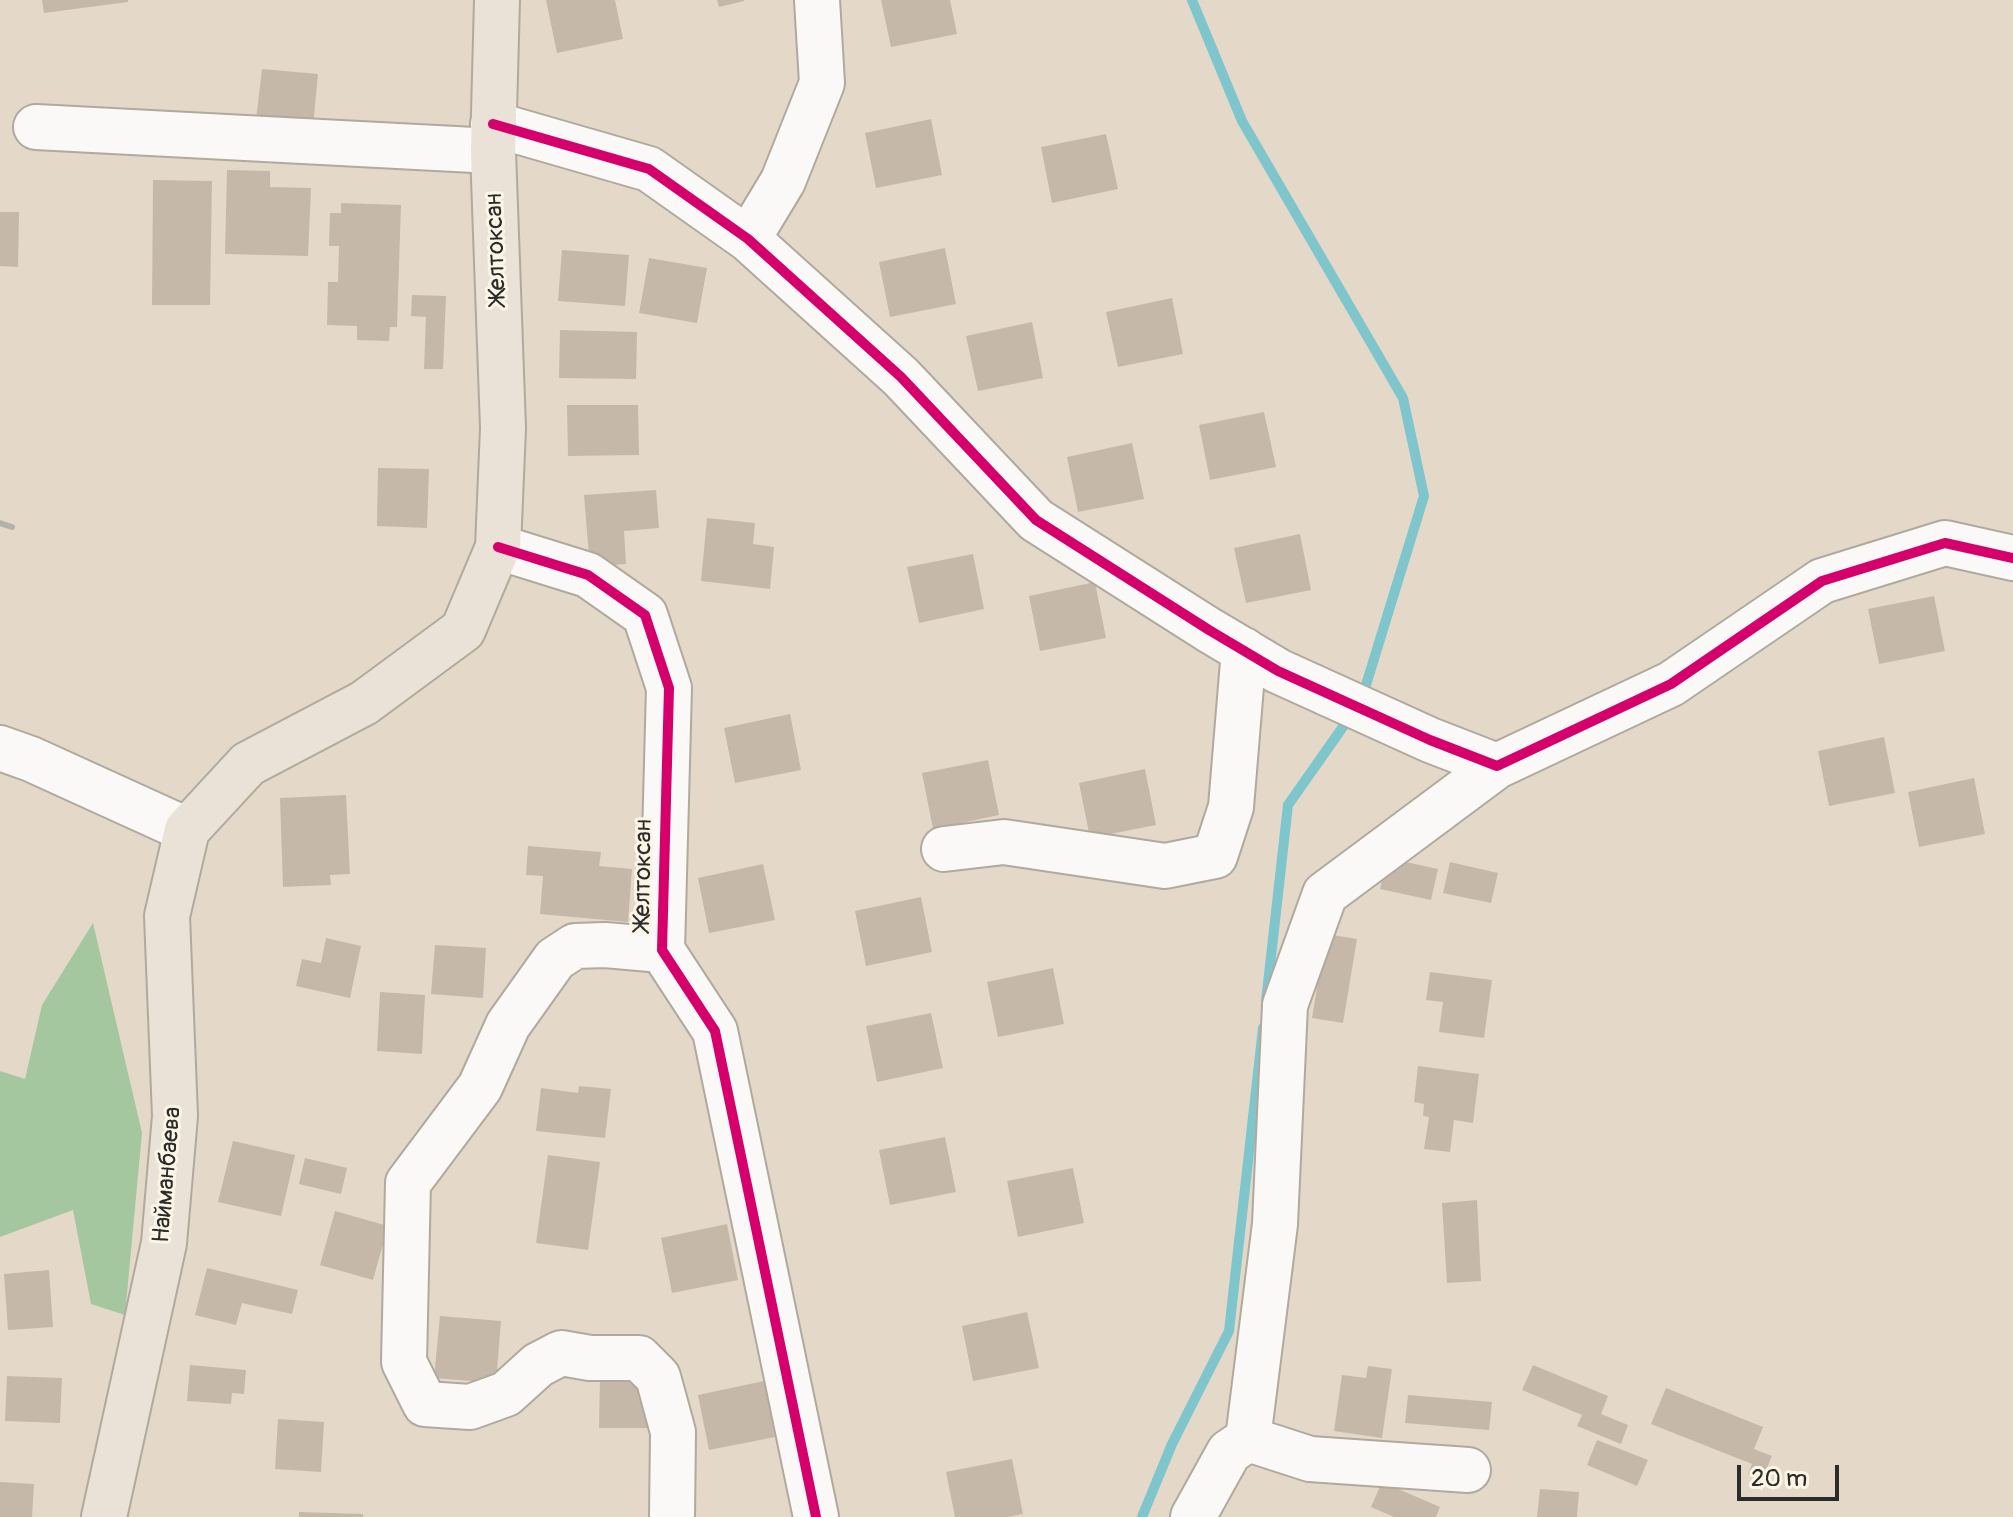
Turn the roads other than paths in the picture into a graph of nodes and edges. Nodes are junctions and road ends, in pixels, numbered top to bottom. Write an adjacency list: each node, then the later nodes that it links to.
1 (497, 0): 4 (main road, Желтоксан)
2 (817, 0): 5 (street)
3 (36, 127): 4 (street)
4 (493, 138): 5 (street); 6 (main road, Желтоксан)
5 (748, 239): 8 (street)
6 (498, 547): 11 (main road, Желтоксан); 13 (street, Желтоксан)
7 (2012, 557): 10 (street)
8 (1261, 660): 10 (street); 12 (street)
9 (0, 748): 11 (street)
10 (1497, 766): 14 (street)
11 (187, 830): 16 (main road, Найманбаева)
12 (944, 849)
13 (662, 950): 17 (street); 18 (street, Желтоксан)
14 (1248, 1439): 15 (street); 19 (street)
15 (1468, 1470)
16 (104, 1517)
17 (672, 1517)
18 (816, 1517)
19 (1193, 1517)

